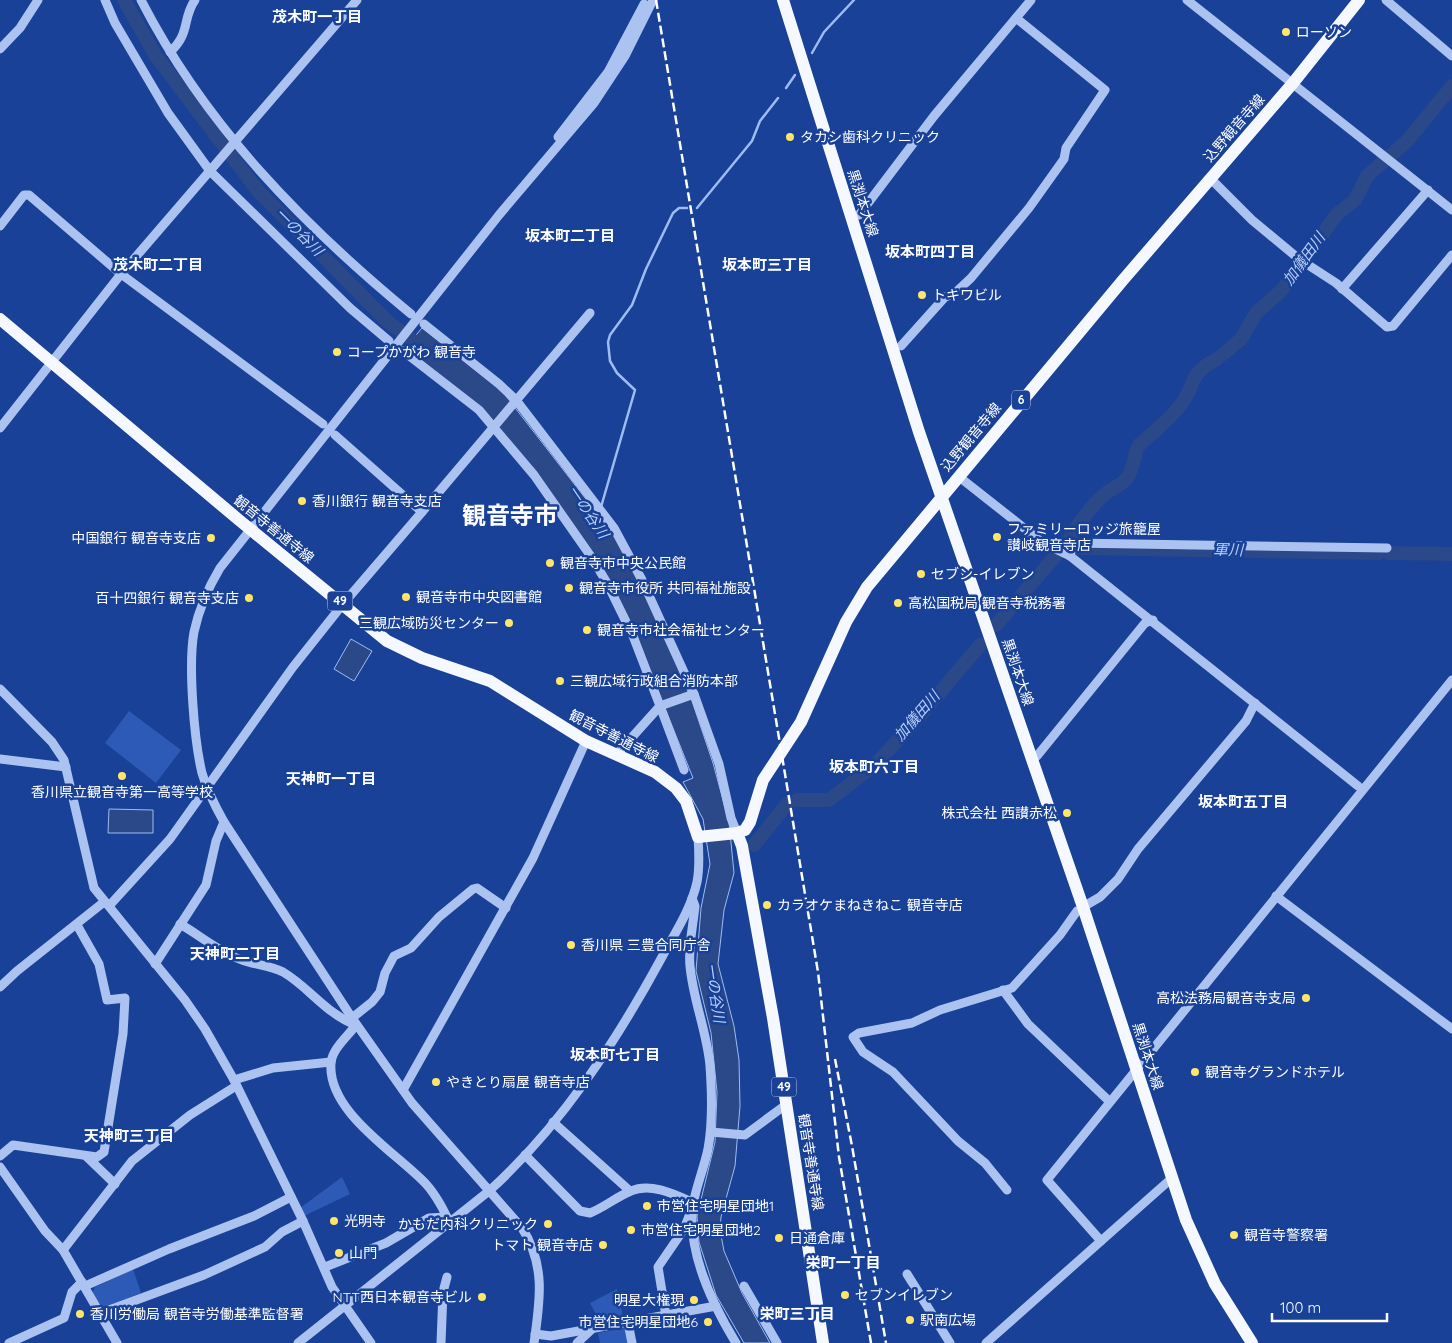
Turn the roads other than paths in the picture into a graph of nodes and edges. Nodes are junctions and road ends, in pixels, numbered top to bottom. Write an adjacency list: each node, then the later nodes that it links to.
1 (38, 0): 14 (street)
2 (105, 0): 20 (street)
3 (141, 0): 15 (street)
4 (195, 0): 15 (street)
5 (357, 0): 18 (street)
6 (653, 0): 19 (street)
7 (783, 0): 41 (main road, 黒渕本大線)
8 (1031, 0): 13 (street)
9 (1187, 0): 17 (street)
10 (1359, 0): 17 (main road, 込野観音寺線 / 6)
11 (1386, 0): 16 (street)
12 (645, 2): 19 (street)
13 (1016, 18): 24 (street); 33 (street)
14 (0, 49)
15 (170, 52): 18 (street)
16 (1452, 56)
17 (1293, 83): 21 (main road, 込野観音寺線 / 6); 22 (street)
18 (235, 143): 20 (street); 31 (street)
19 (556, 144): 31 (street)
20 (210, 171): 27 (street); 32 (street)
21 (1210, 178): 28 (street); 40 (main road, 込野観音寺線 / 6)
22 (1428, 190): 23 (street); 28 (street)
23 (1452, 210)
24 (859, 215)
25 (0, 226): 27 (street)
26 (1452, 255): 28 (street)
27 (121, 274): 34 (street); 36 (street)
28 (1342, 288)
29 (590, 314): 35 (street)
30 (0, 319): 34 (main road, 観音寺善通寺線 / 49)
31 (417, 319): 32 (street); 35 (street)
32 (396, 346): 38 (street); 43 (street)
33 (901, 346)
34 (52, 363): 37 (street); 43 (main road, 観音寺善通寺線 / 49)
35 (516, 400): 38 (street); 50 (street)
36 (323, 424)
37 (0, 428)
38 (494, 428): 42 (street); 52 (street)
39 (335, 435): 42 (street)
40 (958, 476): 41 (main road, 込野観音寺線 / 6); 45 (street)
41 (942, 497): 62 (main road, 込野観音寺線 / 6); 78 (main road, 黒渕本大線)
42 (422, 512): 46 (street)
43 (250, 529): 46 (main road, 観音寺善通寺線 / 49); 60 (street)
44 (1388, 548): 45 (street)
45 (1070, 556): 47 (street)
46 (343, 604): 53 (main road, 観音寺善通寺線 / 49); 60 (street)
47 (1153, 620): 51 (street); 55 (street)
48 (1452, 680): 64 (street)
49 (0, 688): 57 (street)
50 (694, 694): 52 (street); 62 (street)
51 (1255, 703): 59 (street); 67 (street)
52 (660, 706): 54 (street); 58 (street)
53 (586, 741): 54 (main road, 観音寺善通寺線 / 49); 68 (street)
54 (616, 755): 63 (main road, 観音寺善通寺線 / 49)
55 (1037, 756)
56 (0, 758): 57 (street)
57 (66, 767): 66 (street)
58 (684, 770)
59 (1358, 786)
60 (208, 788): 61 (street); 66 (street)
61 (224, 822): 70 (street); 75 (street)
62 (735, 833): 63 (main road); 82 (main road, 観音寺善通寺線 / 49)
63 (701, 836): 65 (street)
64 (1276, 896): 76 (street); 78 (street)
65 (692, 898): 83 (street); 84 (street)
66 (106, 904): 71 (street); 72 (street)
67 (1088, 904)
68 (506, 908): 75 (street); 80 (street)
69 (1077, 911): 74 (street)
70 (180, 924): 72 (street); 75 (street)
71 (77, 925): 73 (street); 87 (street)
72 (156, 964): 79 (street)
73 (0, 987)
74 (1003, 990): 81 (street); 91 (street)
75 (354, 1022): 77 (street); 80 (street)
76 (1452, 1029)
77 (331, 1062): 79 (street); 96 (street)
78 (1136, 1070): 81 (street); 89 (main road, 黒渕本大線)
79 (235, 1083): 90 (street); 94 (street)
80 (403, 1090): 92 (street)
81 (1109, 1101): 98 (street)
82 (787, 1104): 84 (street); 121 (main road, 観音寺善通寺線 / 49)
83 (553, 1122): 85 (street); 93 (street)
84 (711, 1132): 95 (street)
85 (525, 1155): 92 (street); 93 (street)
86 (0, 1156): 87 (street)
87 (86, 1156): 90 (street)
88 (0, 1167): 99 (street)
89 (1172, 1178): 98 (street); 124 (main road, 黒渕本大線)
90 (115, 1184): 99 (street)
91 (1007, 1190)
92 (489, 1191): 96 (street); 111 (street)
93 (630, 1191): 95 (street)
94 (291, 1197): 97 (street); 103 (street)
95 (694, 1202): 106 (street); 108 (street)
96 (448, 1220): 100 (street); 105 (street)
97 (303, 1221): 100 (street); 107 (street)
98 (1101, 1241): 123 (street)
99 (63, 1250): 103 (street)
100 (325, 1267): 105 (street)
101 (907, 1274): 122 (street)
102 (447, 1276): 116 (street)
103 (83, 1284): 107 (street); 112 (street)
104 (744, 1286): 120 (street)
105 (345, 1306): 114 (street); 115 (street)
106 (716, 1306): 108 (street); 119 (street)
107 (101, 1313): 113 (street)
108 (666, 1316): 109 (street)
109 (628, 1322): 110 (street); 118 (street)
110 (591, 1330): 111 (street); 117 (street)
111 (535, 1339)
112 (9, 1343)
113 (117, 1343)
114 (298, 1343)
115 (371, 1343)
116 (441, 1343)
117 (577, 1343)
118 (632, 1343)
119 (736, 1343)
120 (777, 1343)
121 (823, 1343)
122 (950, 1343)
123 (986, 1343)
124 (1252, 1343)

